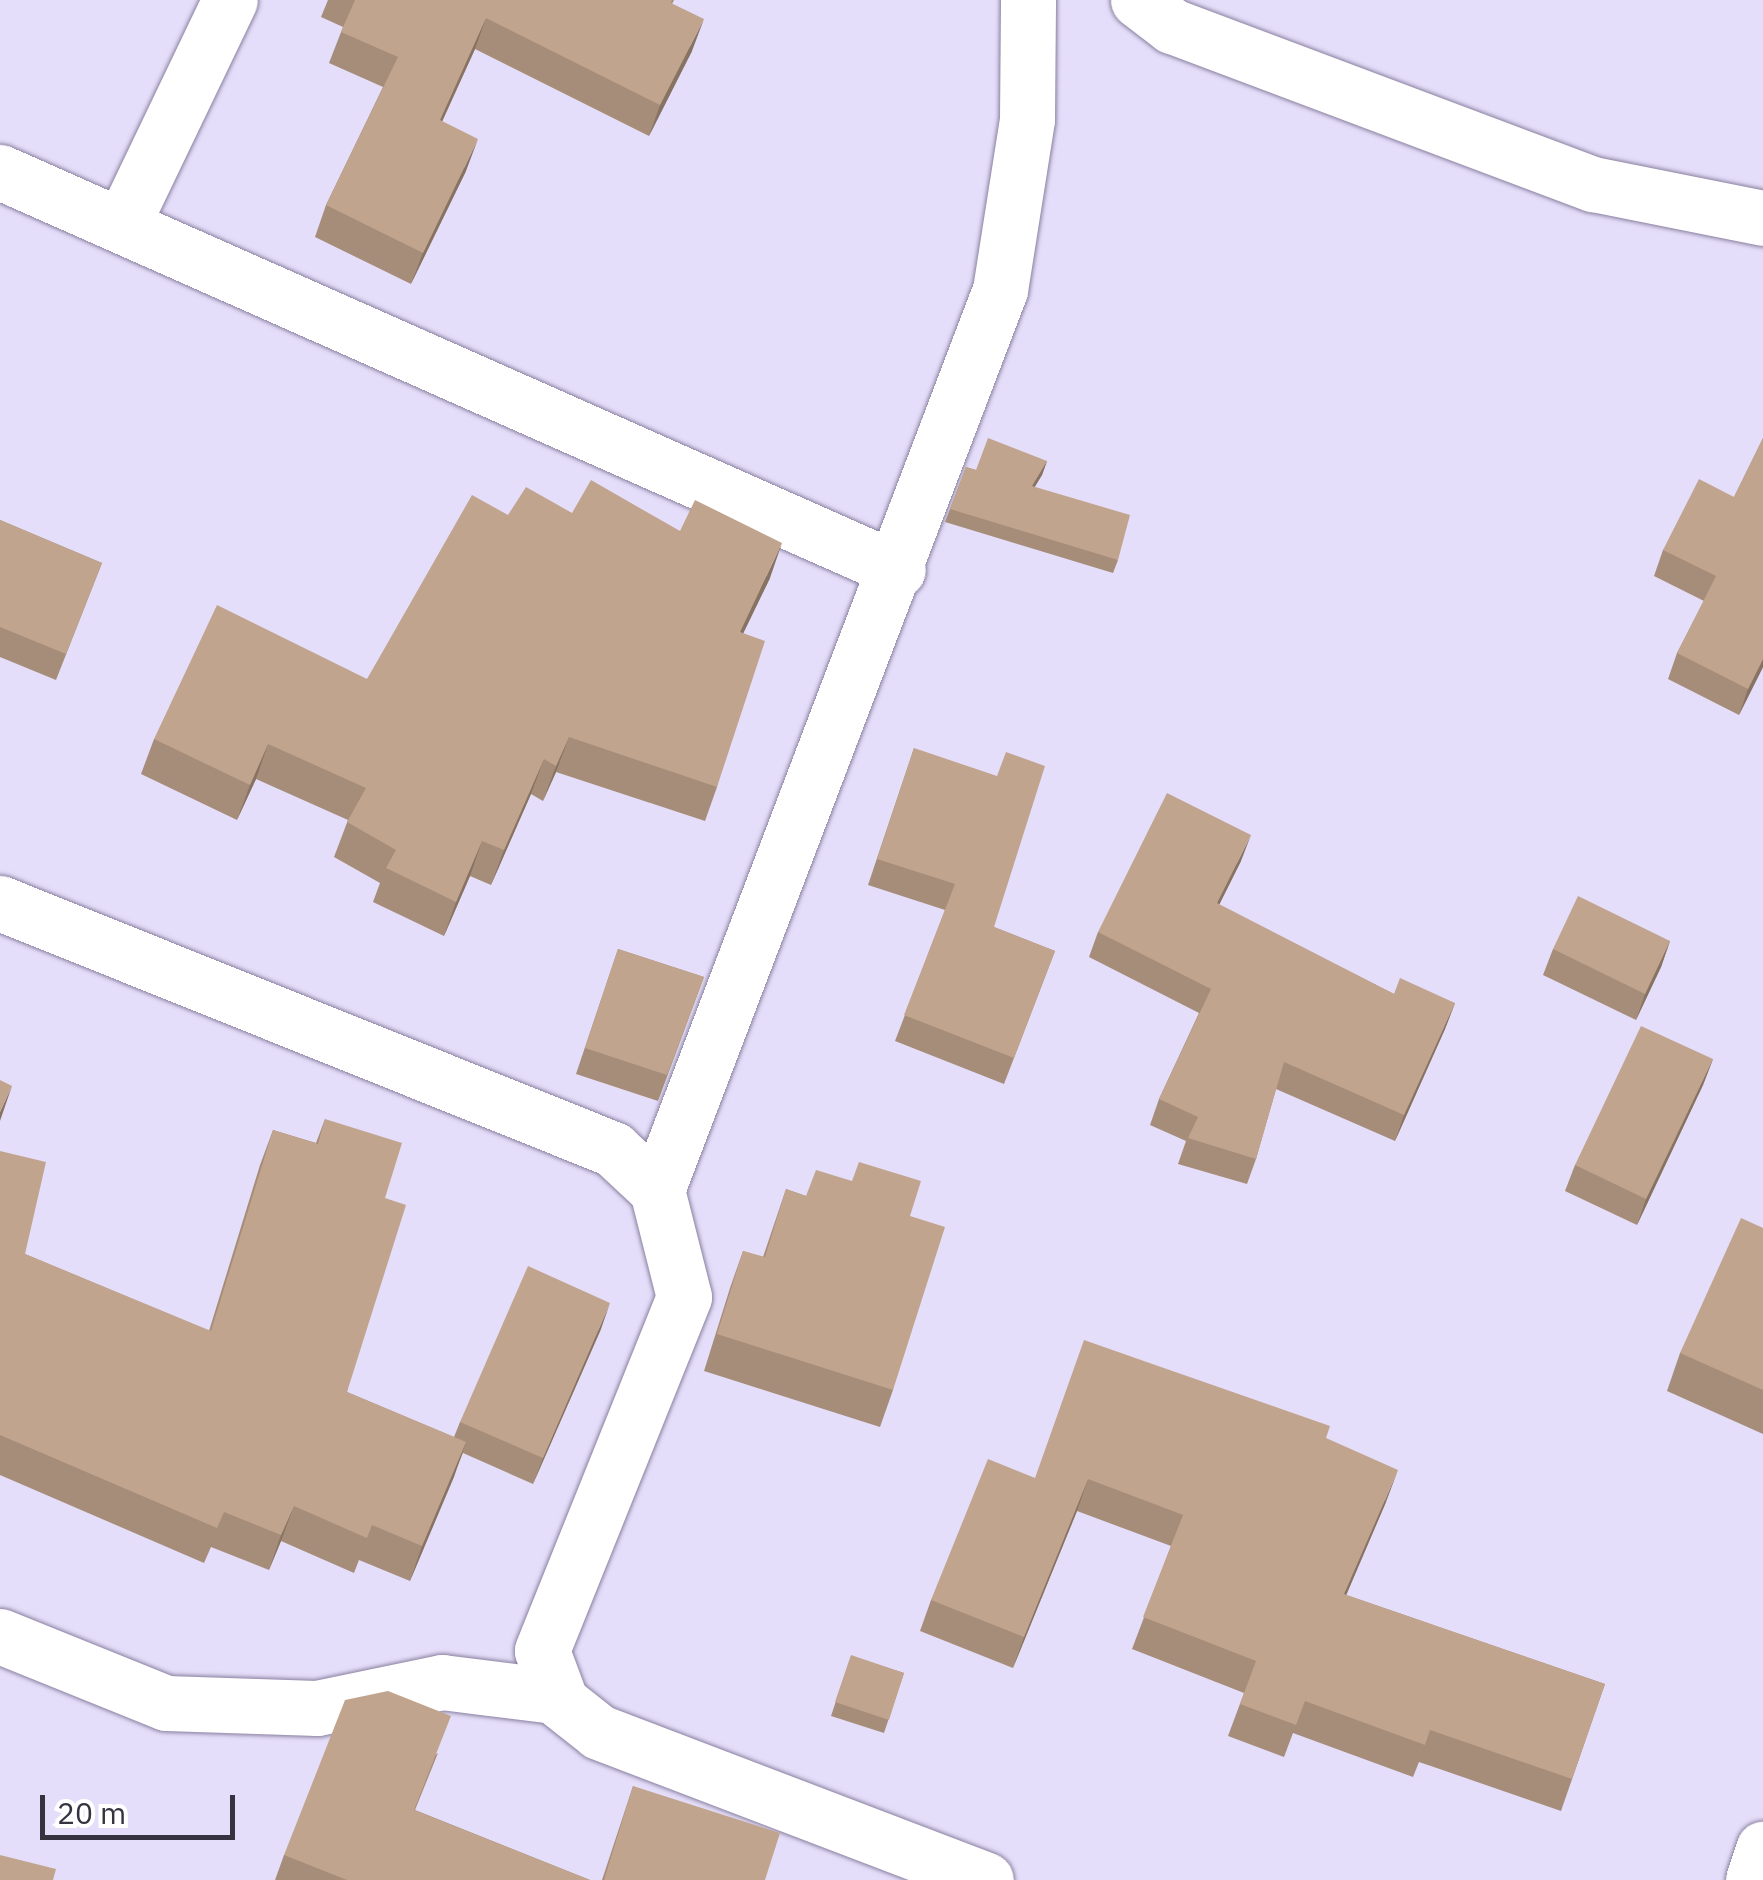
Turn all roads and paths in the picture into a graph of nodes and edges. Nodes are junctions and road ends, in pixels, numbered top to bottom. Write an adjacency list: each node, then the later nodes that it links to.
1 (230, 0): 6 (street)
2 (1028, 0): 7 (street)
3 (1138, 0): 5 (street)
4 (0, 172): 6 (street)
5 (1763, 218)
6 (123, 223): 7 (street)
7 (898, 570): 9 (street)
8 (0, 903): 9 (street)
9 (658, 1190): 13 (street)
10 (0, 1636): 11 (street)
11 (546, 1696)
12 (1763, 1849): 14 (street)
13 (952, 1875)
14 (1753, 1880)

